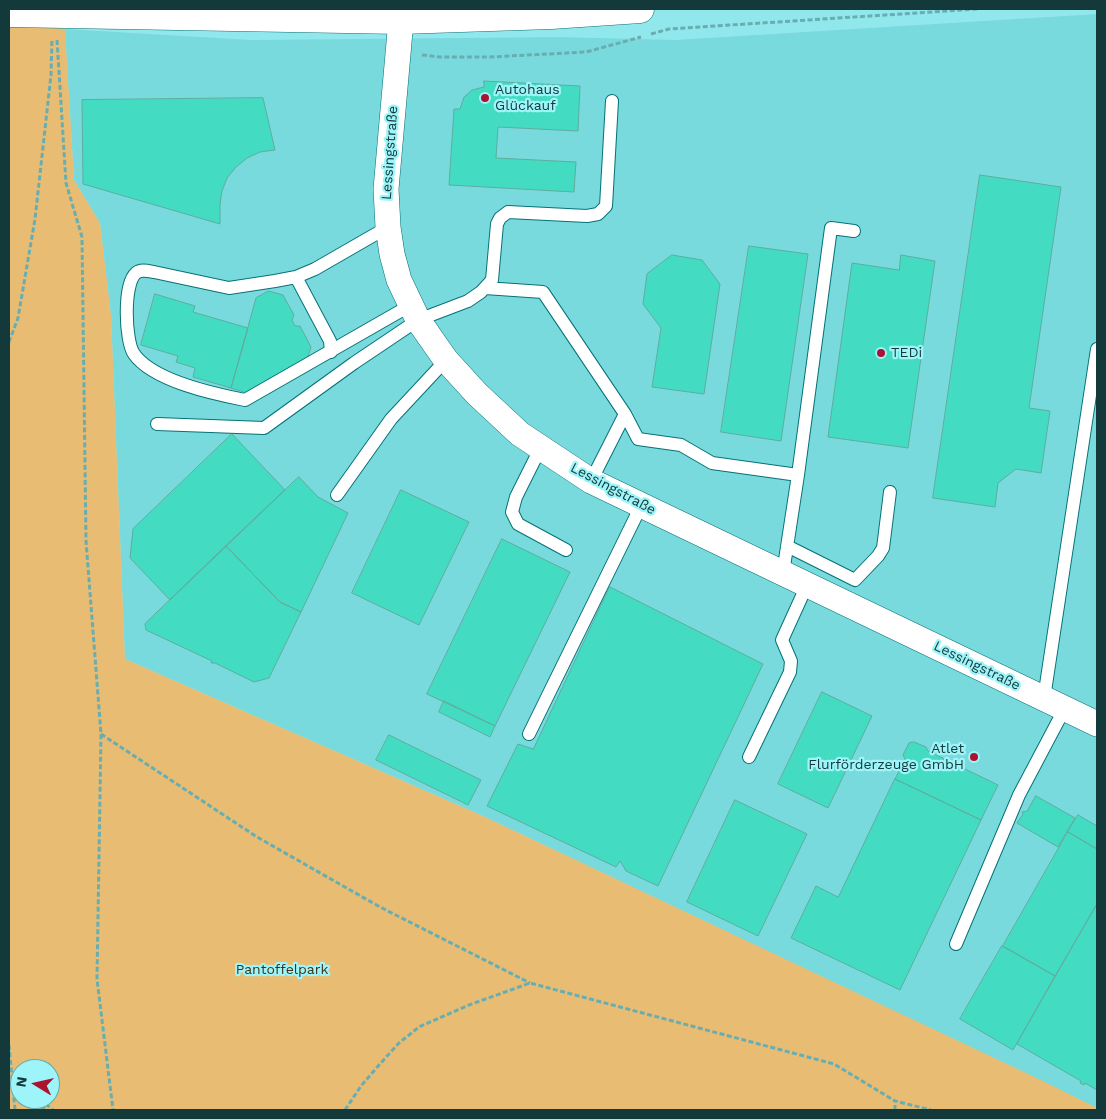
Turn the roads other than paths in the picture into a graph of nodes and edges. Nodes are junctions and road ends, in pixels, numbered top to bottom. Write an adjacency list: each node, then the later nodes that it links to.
1 (640, 9): 2 (main road)
2 (563, 11): 5 (main road)
3 (58, 12): 4 (main road); 5 (main road)
4 (9, 13)
5 (403, 14): 7 (street, Lessingstraße)
6 (612, 101): 10 (lane)
7 (388, 227): 9 (lane); 11 (street, Lessingstraße)
8 (854, 230): 18 (lane)
9 (296, 277): 13 (lane); 13 (lane)
10 (485, 288): 11 (lane); 15 (lane)
11 (415, 313): 13 (lane); 14 (street, Lessingstraße); 16 (lane)
12 (1097, 348): 28 (lane)
13 (331, 352)
14 (446, 360): 17 (street, Lessingstraße); 21 (lane)
15 (625, 414): 18 (lane); 19 (lane)
16 (157, 424)
17 (540, 448): 19 (street, Lessingstraße); 24 (lane)
18 (798, 475): 23 (lane)
19 (591, 481): 22 (street, Lessingstraße)
20 (890, 492): 27 (lane)
21 (337, 495)
22 (641, 506): 25 (street, Lessingstraße); 30 (lane)
23 (787, 546): 25 (lane); 27 (lane)
24 (566, 550)
25 (783, 573): 26 (street, Lessingstraße)
26 (808, 585): 27 (street, Lessingstraße); 31 (lane)
27 (852, 592): 28 (street, Lessingstraße)
28 (1054, 703): 29 (street, Lessingstraße); 32 (lane)
29 (1097, 724)
30 (530, 734)
31 (749, 757)
32 (956, 944)

